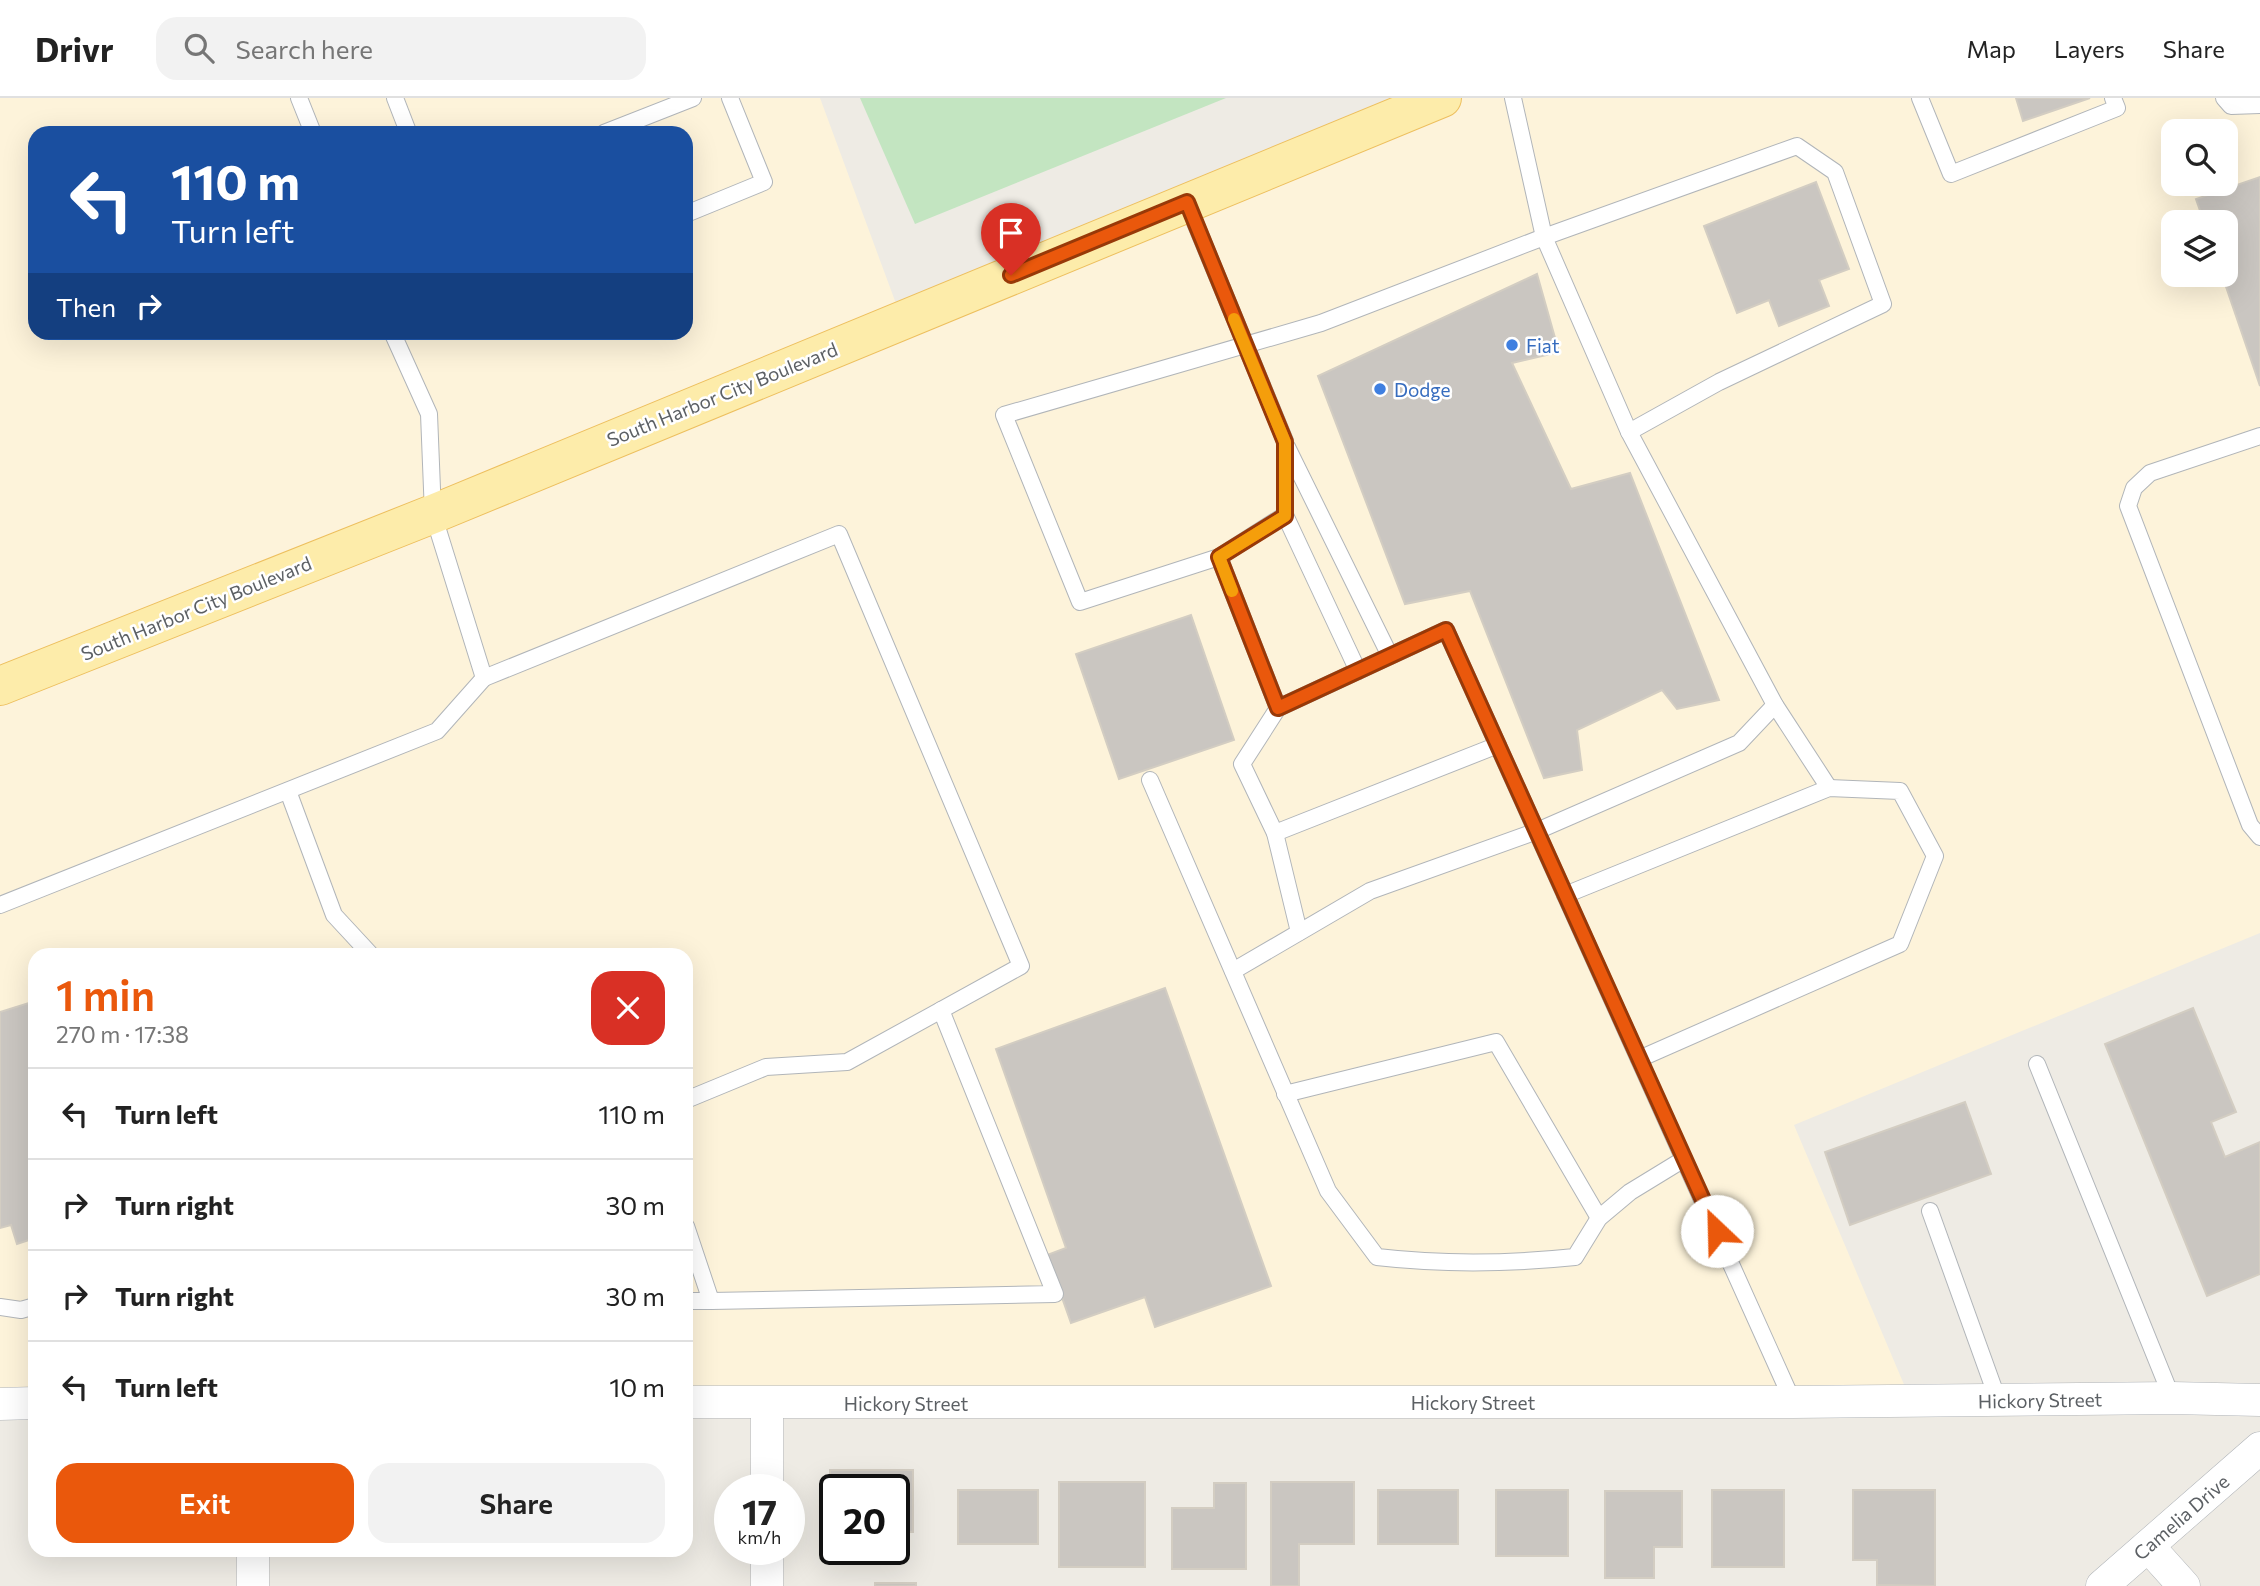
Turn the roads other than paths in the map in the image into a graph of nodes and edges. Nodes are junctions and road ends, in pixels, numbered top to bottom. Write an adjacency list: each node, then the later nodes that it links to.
1 (299, 98): 11 (lane)
2 (395, 98): 12 (lane)
3 (693, 98): 13 (lane)
4 (730, 98): 15 (lane)
5 (1441, 98): 14 (main road, South Harbor City Boulevard)
6 (1513, 98): 16 (lane)
7 (1920, 98): 8 (lane)
8 (2113, 98)
9 (2224, 98): 10 (lane)
10 (2260, 105)
11 (310, 126)
12 (406, 126)
13 (622, 126)
14 (1187, 202): 18 (lane); 22 (main road, South Harbor City Boulevard)
15 (693, 211)
16 (1544, 237): 18 (lane); 19 (lane); 19 (lane)
17 (396, 340): 22 (lane)
18 (1245, 345): 21 (lane); 24 (lane)
19 (1629, 432): 29 (lane)
20 (2260, 436): 37 (lane)
21 (1285, 442): 23 (lane); 25 (lane)
22 (433, 514): 27 (lane); 28 (main road, South Harbor City Boulevard)
23 (1285, 516): 24 (lane); 26 (lane)
24 (1219, 557): 30 (lane)
25 (1390, 656): 26 (lane); 31 (lane)
26 (1358, 671): 30 (lane)
27 (484, 678): 34 (lane); 43 (lane)
28 (0, 686)
29 (1775, 705): 33 (lane); 35 (lane)
30 (1278, 708): 36 (lane)
31 (1498, 745): 35 (lane); 36 (lane)
32 (1150, 780): 42 (lane)
33 (1829, 788): 38 (lane); 44 (lane)
34 (288, 791): 39 (lane); 41 (lane)
35 (1536, 831): 38 (lane); 40 (lane)
36 (1275, 833): 40 (lane)
37 (2260, 837)
38 (1565, 895): 44 (lane)
39 (0, 905)
40 (1300, 932): 42 (lane)
41 (365, 948)
42 (1233, 971): 46 (lane)
43 (941, 1010): 47 (lane); 53 (lane)
44 (1639, 1059): 48 (lane)
45 (2037, 1064): 56 (lane)
46 (1285, 1094): 50 (lane); 50 (lane)
47 (693, 1097)
48 (1684, 1158): 50 (lane); 60 (lane)
49 (1930, 1211): 57 (lane)
50 (1599, 1218)
51 (693, 1247): 53 (lane)
52 (693, 1301): 53 (lane)
53 (711, 1301)
54 (0, 1307): 55 (lane)
55 (28, 1308)
56 (2172, 1398): 57 (street, Hickory Street); 58 (street, Hickory Street)
57 (1998, 1400): 60 (street, Hickory Street)
58 (2260, 1400)
59 (693, 1402): 62 (street, Hickory Street)
60 (1793, 1402): 62 (street, Hickory Street)
61 (28, 1403): 63 (street)
62 (767, 1403): 65 (street)
63 (0, 1404)
64 (2260, 1448): 66 (street, Camelia Drive)
65 (767, 1474)
66 (2148, 1546): 71 (street, Camelia Drive); 72 (street)
67 (253, 1557): 69 (street)
68 (767, 1565): 70 (street)
69 (253, 1586)
70 (766, 1586)
71 (2102, 1586)
72 (2184, 1586)

